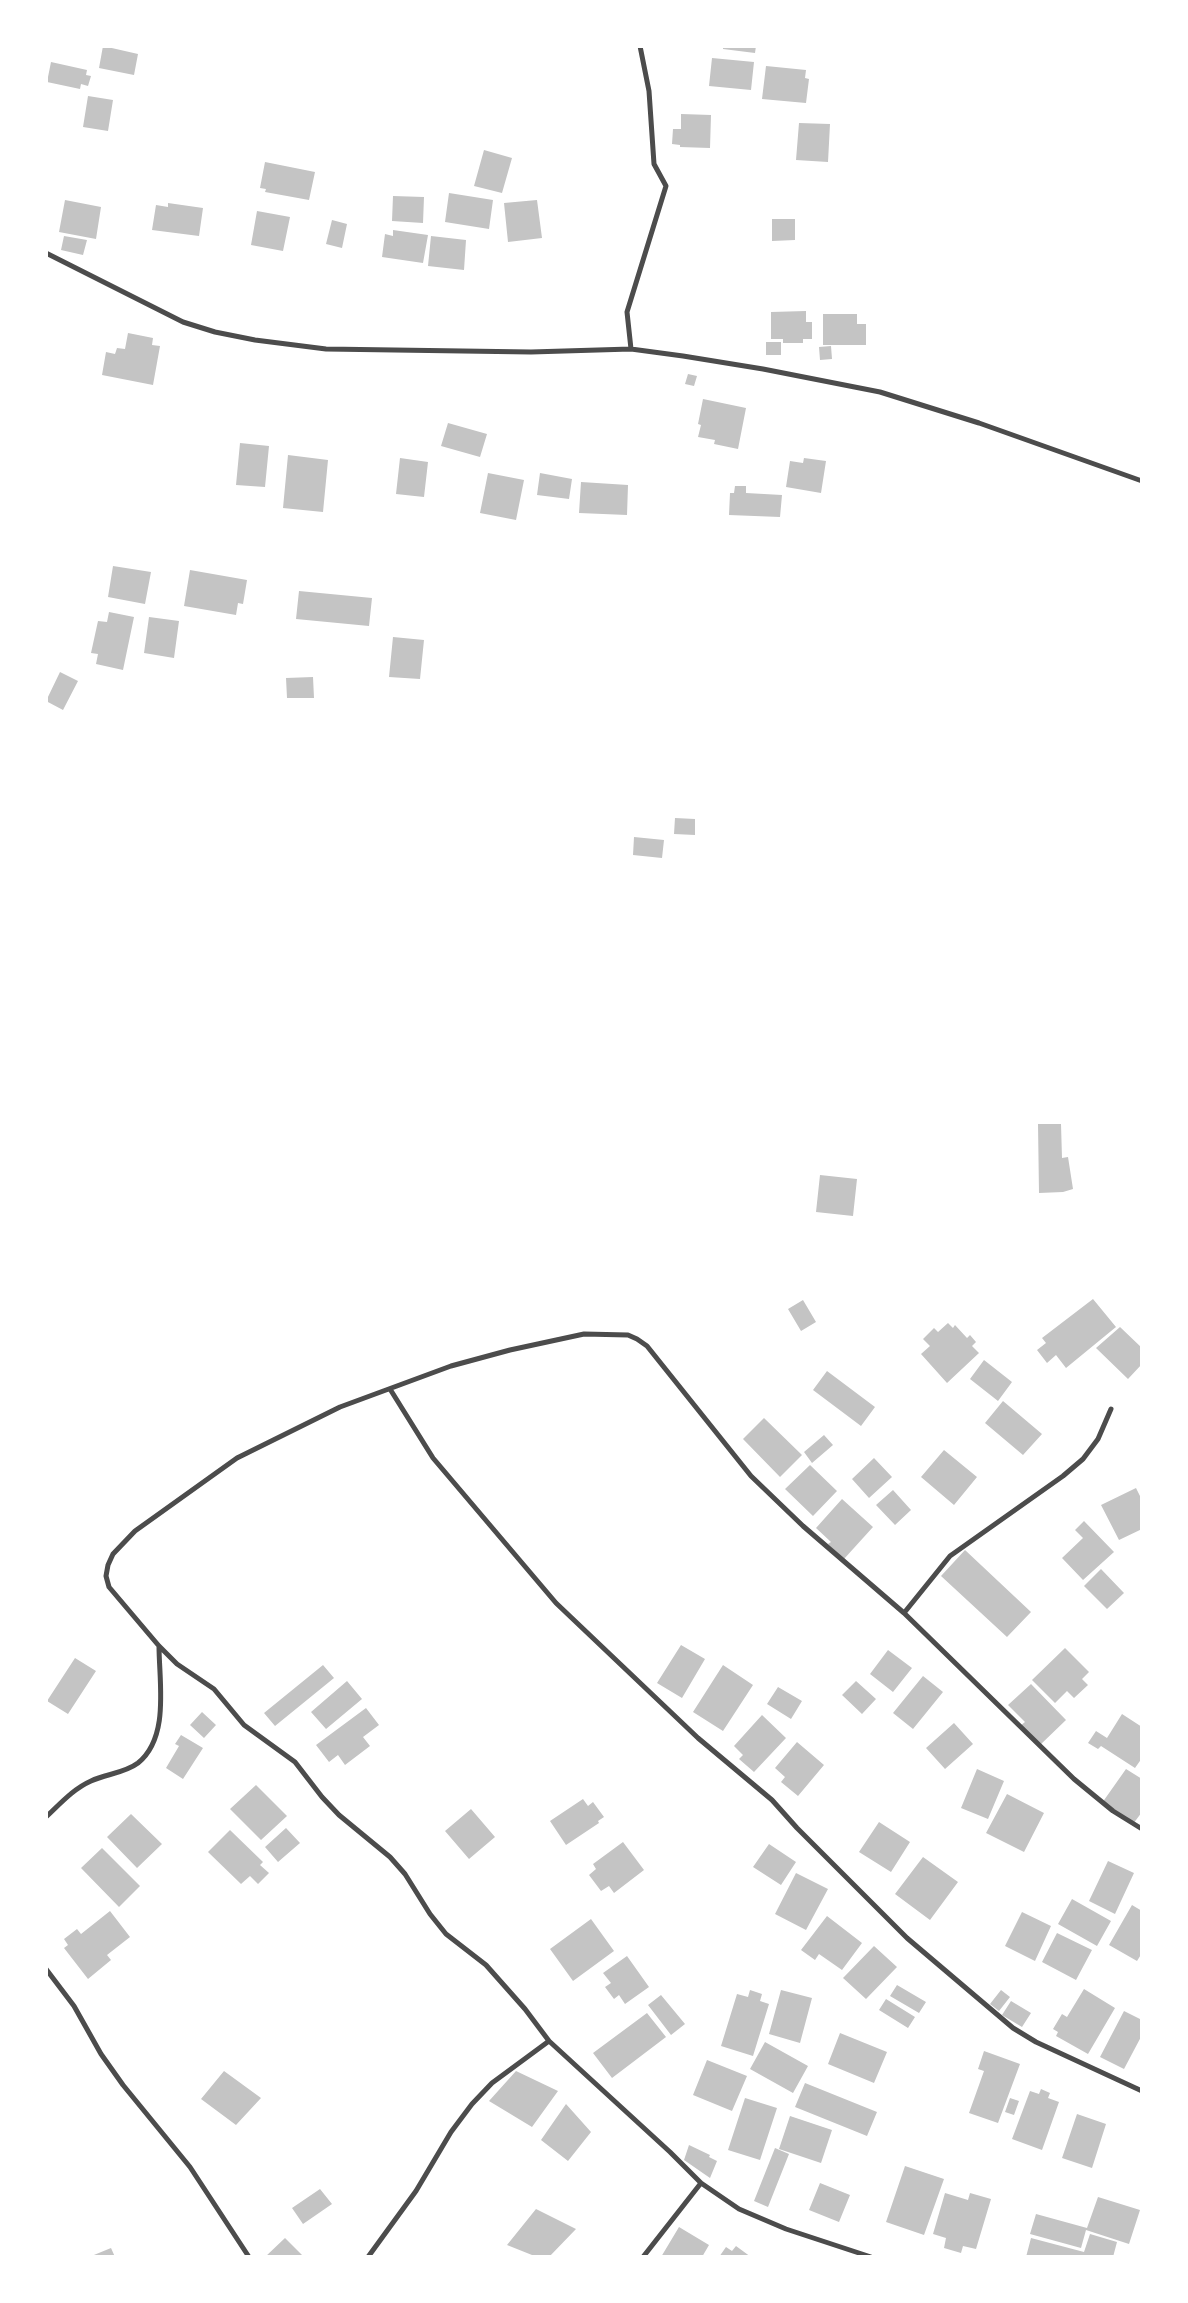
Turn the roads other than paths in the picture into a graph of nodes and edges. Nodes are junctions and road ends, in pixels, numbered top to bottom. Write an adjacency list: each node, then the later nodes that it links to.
1 (640, 46): 3 (street)
2 (46, 253): 3 (street)
3 (631, 349): 4 (street)
4 (1142, 481)
5 (390, 1388): 7 (street); 8 (street); 13 (street)
6 (1111, 1409): 7 (street)
7 (904, 1612): 10 (street)
8 (158, 1646): 9 (street); 12 (street)
9 (46, 1817)
10 (1142, 1829)
11 (46, 1969): 15 (street)
12 (549, 2040): 14 (street); 16 (street)
13 (1142, 2091)
14 (701, 2184): 17 (street); 18 (street)
15 (249, 2257)
16 (368, 2257)
17 (643, 2257)
18 (871, 2257)

